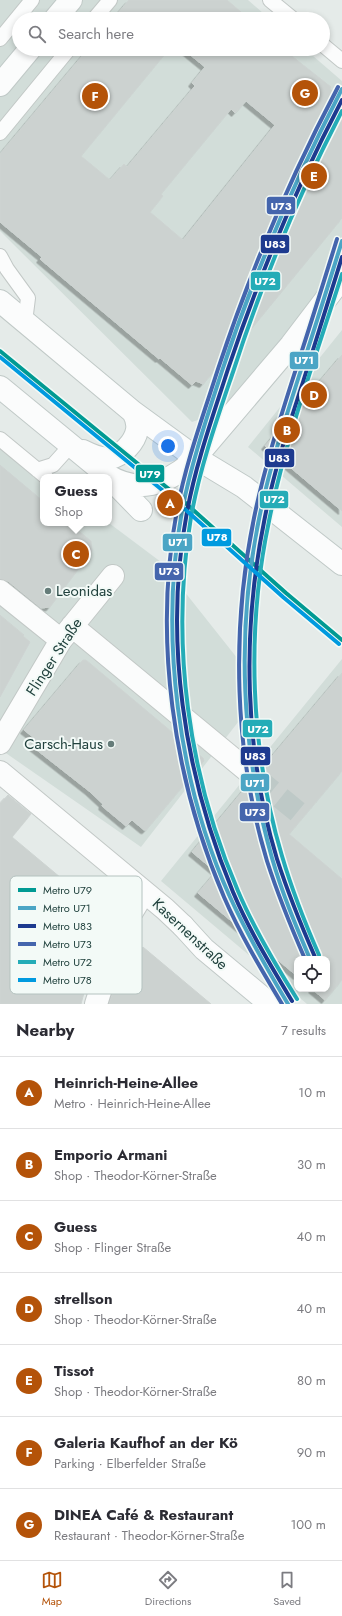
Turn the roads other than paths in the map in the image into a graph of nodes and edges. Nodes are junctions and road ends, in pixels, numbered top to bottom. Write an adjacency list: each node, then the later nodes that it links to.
1 (32, 0): 5 (lane)
2 (71, 0): 6 (street)
3 (110, 0): 7 (lane)
4 (270, 0): 8 (lane)
5 (22, 12)
6 (61, 12)
7 (100, 12)
8 (285, 12)
9 (12, 24): 10 (lane)
10 (0, 39)
11 (330, 50): 14 (lane)
12 (24, 56): 15 (street)
13 (63, 56): 16 (lane)
14 (342, 61)
15 (0, 85)
16 (0, 133)
17 (0, 256): 20 (lane)
18 (342, 278): 25 (street)
19 (0, 301): 20 (street)
20 (25, 322): 22 (street)
21 (0, 387): 24 (street)
22 (133, 412): 24 (street); 25 (street)
23 (0, 440): 26 (lane)
24 (71, 445): 26 (lane); 27 (street)
25 (196, 458): 28 (street); 31 (street)
26 (41, 473)
27 (102, 474)
28 (112, 479)
29 (112, 483): 30 (street)
30 (141, 510)
31 (342, 564)
32 (113, 576): 34 (street, Flinger Straße)
33 (0, 590): 34 (street)
34 (67, 633): 35 (street, Flinger Straße); 37 (street)
35 (0, 743)
36 (0, 772): 38 (street, Kasernenstraße)
37 (255, 777)
38 (125, 876)
39 (144, 892): 40 (street); 43 (street, Kasernenstraße)
40 (142, 895)
41 (99, 994): 42 (street)
42 (96, 1004)
43 (270, 1004)

